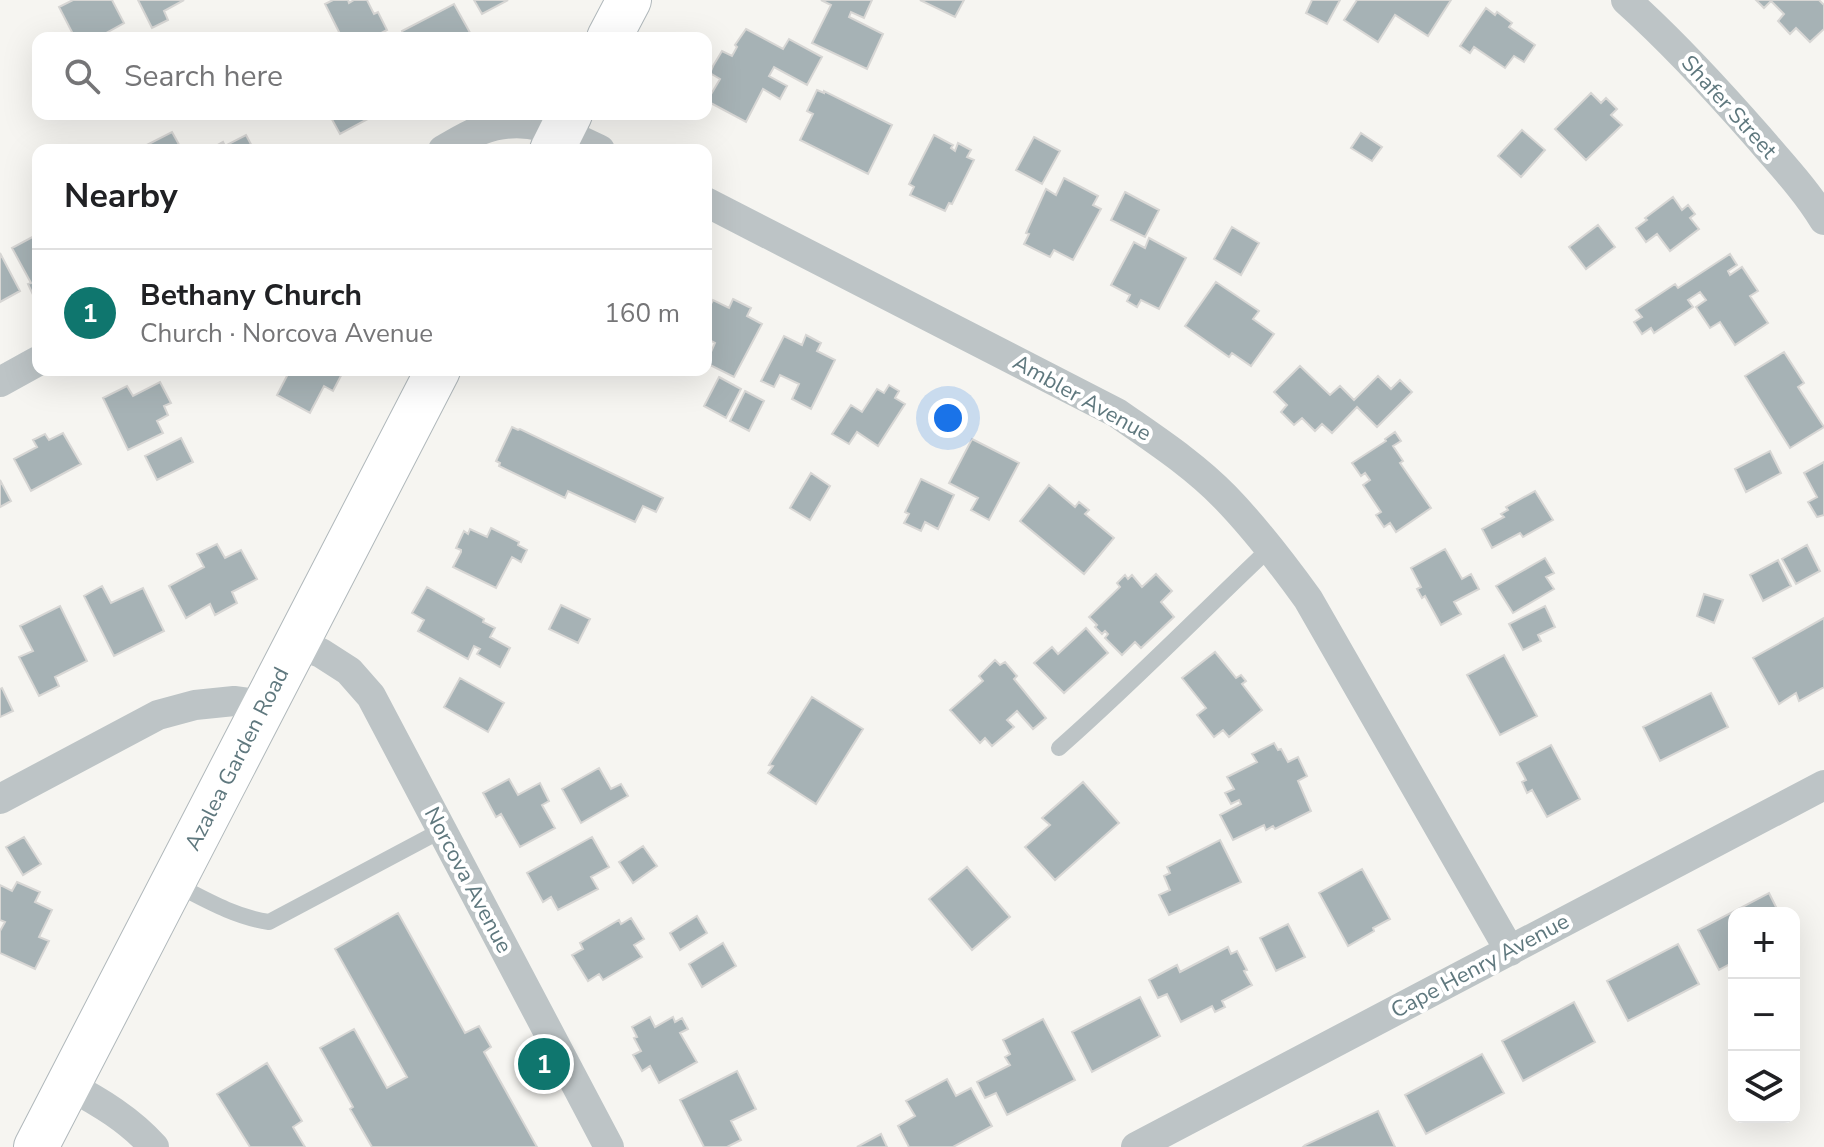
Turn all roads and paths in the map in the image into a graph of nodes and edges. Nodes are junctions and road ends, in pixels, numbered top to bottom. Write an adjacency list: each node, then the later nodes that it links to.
1 (629, 0): 3 (main road)
2 (1635, 3): 8 (street, Shafer Street)
3 (612, 32)
4 (561, 132): 5 (street); 6 (street)
5 (454, 144)
6 (587, 144)
7 (712, 205): 12 (street, Ambler Avenue)
8 (1824, 220)
9 (32, 364): 11 (street)
10 (435, 376): 13 (main road, Azalea Garden Road)
11 (0, 382)
12 (1270, 548): 15 (lane); 20 (street, Ambler Avenue)
13 (296, 644): 14 (main road, Azalea Garden Road); 18 (street, Norcova Avenue)
14 (265, 705): 17 (street); 19 (main road, Azalea Garden Road)
15 (1059, 748)
16 (1824, 785): 20 (street, Cape Henry Avenue)
17 (0, 799)
18 (442, 830): 19 (lane); 24 (street, Norcova Avenue)
19 (173, 883): 21 (main road, Azalea Garden Road)
20 (1510, 951): 25 (street, Cape Henry Avenue)
21 (68, 1085): 22 (main road, Azalea Garden Road); 23 (street)
22 (36, 1147)
23 (154, 1147)
24 (609, 1147)
25 (1136, 1147)

